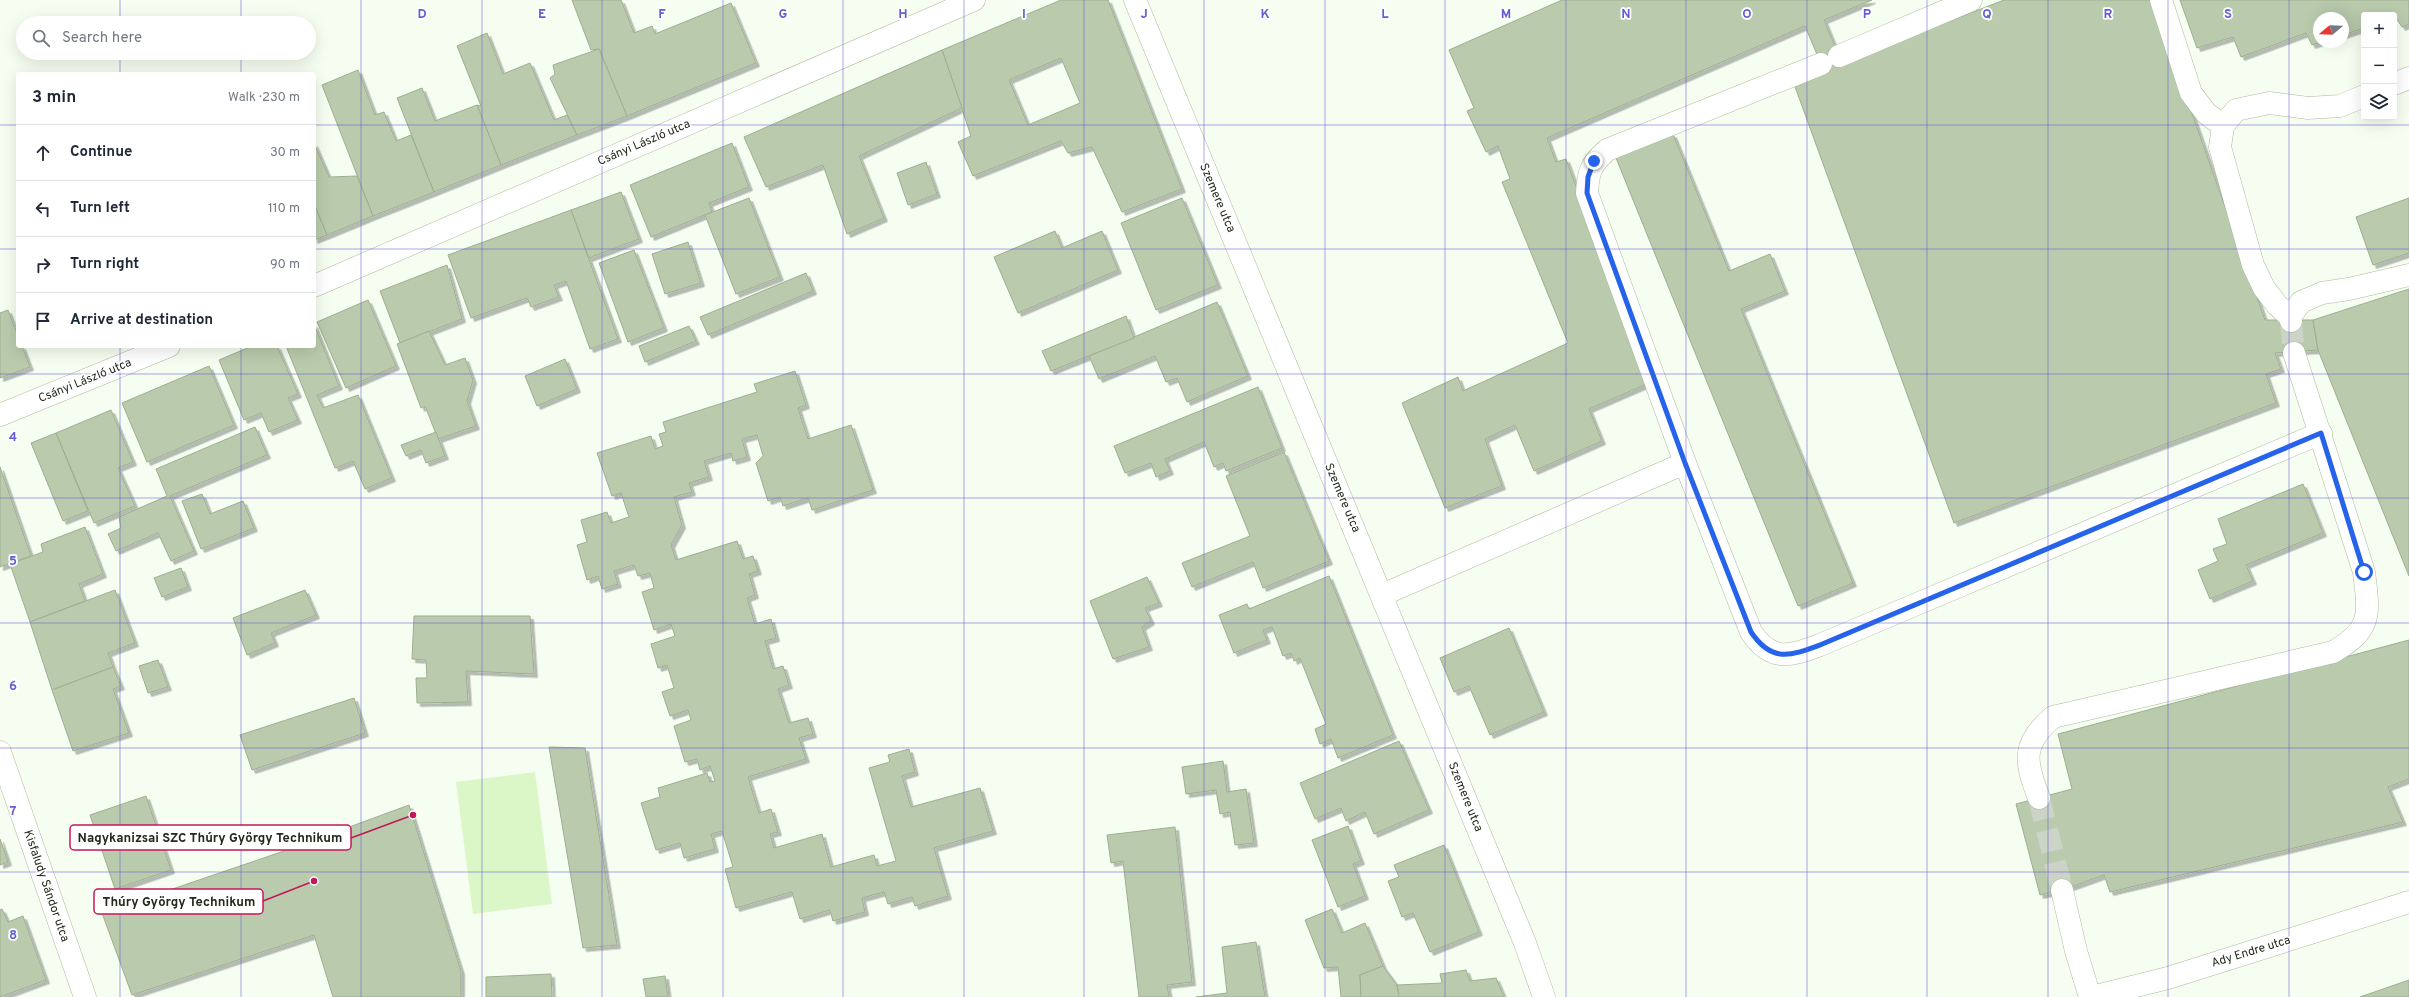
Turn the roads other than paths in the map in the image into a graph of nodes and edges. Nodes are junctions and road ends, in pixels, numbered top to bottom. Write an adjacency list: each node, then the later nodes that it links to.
1 (974, 0): 10 (street, Csányi László utca)
2 (1135, 0): 16 (street, Szemere utca)
3 (1971, 0): 15 (street)
4 (2160, 0): 8 (street)
5 (2409, 78): 6 (street)
6 (2397, 83)
7 (2361, 97): 8 (street)
8 (2223, 126): 9 (street)
9 (2409, 275)
10 (316, 285)
11 (164, 348): 13 (street, Csányi László utca)
12 (2294, 353): 14 (street)
13 (0, 415)
14 (2321, 433): 15 (street); 18 (street)
15 (1685, 463): 16 (street)
16 (1382, 595): 22 (street, Szemere utca)
17 (0, 752): 21 (street, Kisfaludy Sándor utca)
18 (2038, 798)
19 (2062, 890): 23 (street)
20 (2409, 902): 23 (street, Ady Endre utca)
21 (85, 997)
22 (1544, 997)
23 (2091, 997)

